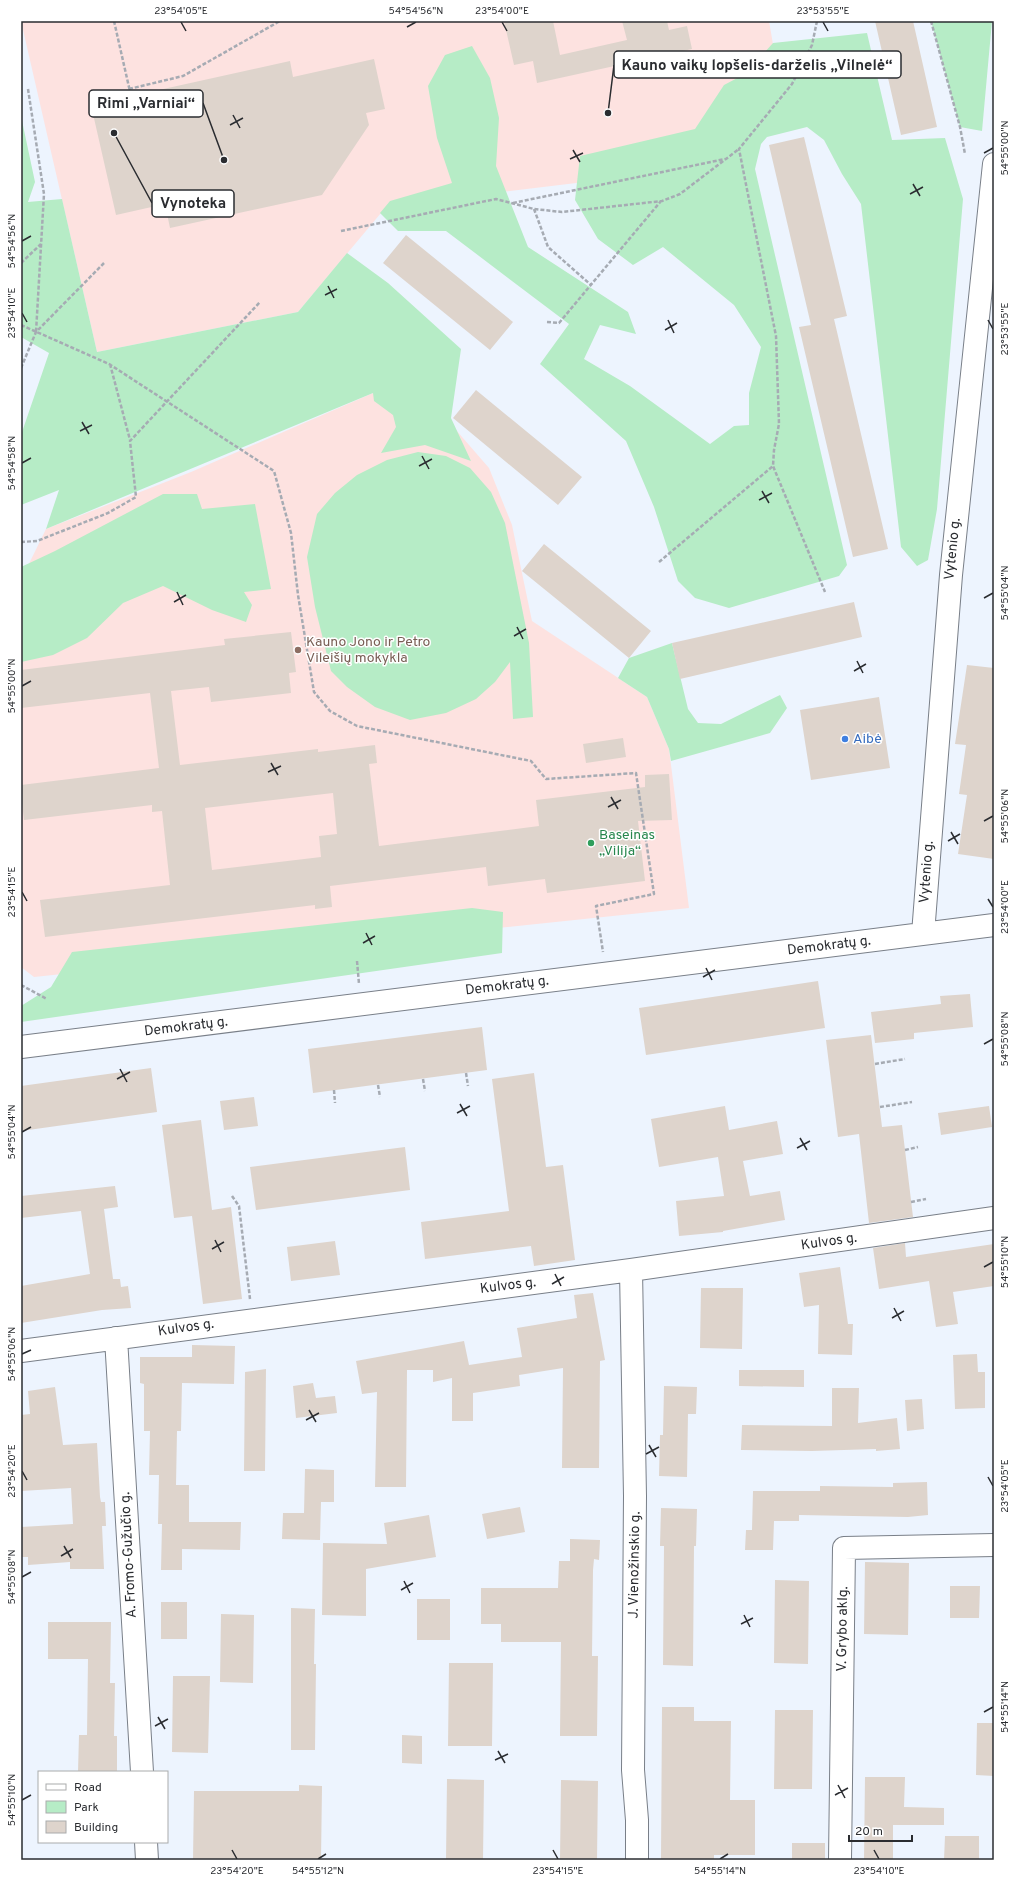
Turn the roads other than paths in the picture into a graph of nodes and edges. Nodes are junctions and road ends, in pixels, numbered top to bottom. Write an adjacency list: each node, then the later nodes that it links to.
1 (994, 164): 3 (street, Vytenio g.)
2 (994, 926): 3 (street, Demokratų g.)
3 (923, 934): 4 (street, Demokratų g.)
4 (21, 1047)
5 (994, 1218): 6 (street, Kulvos g.)
6 (632, 1270): 7 (street, Kulvos g.); 13 (street, J. Vienožinskio g.)
7 (116, 1338): 8 (street, Kulvos g.); 10 (street, A. Fromo-Gužučio g.)
8 (21, 1351)
9 (994, 1545): 14 (street, V. Grybo aklg.)
10 (142, 1771)
11 (146, 1843): 12 (street)
12 (147, 1860)
13 (637, 1860)
14 (840, 1860)

